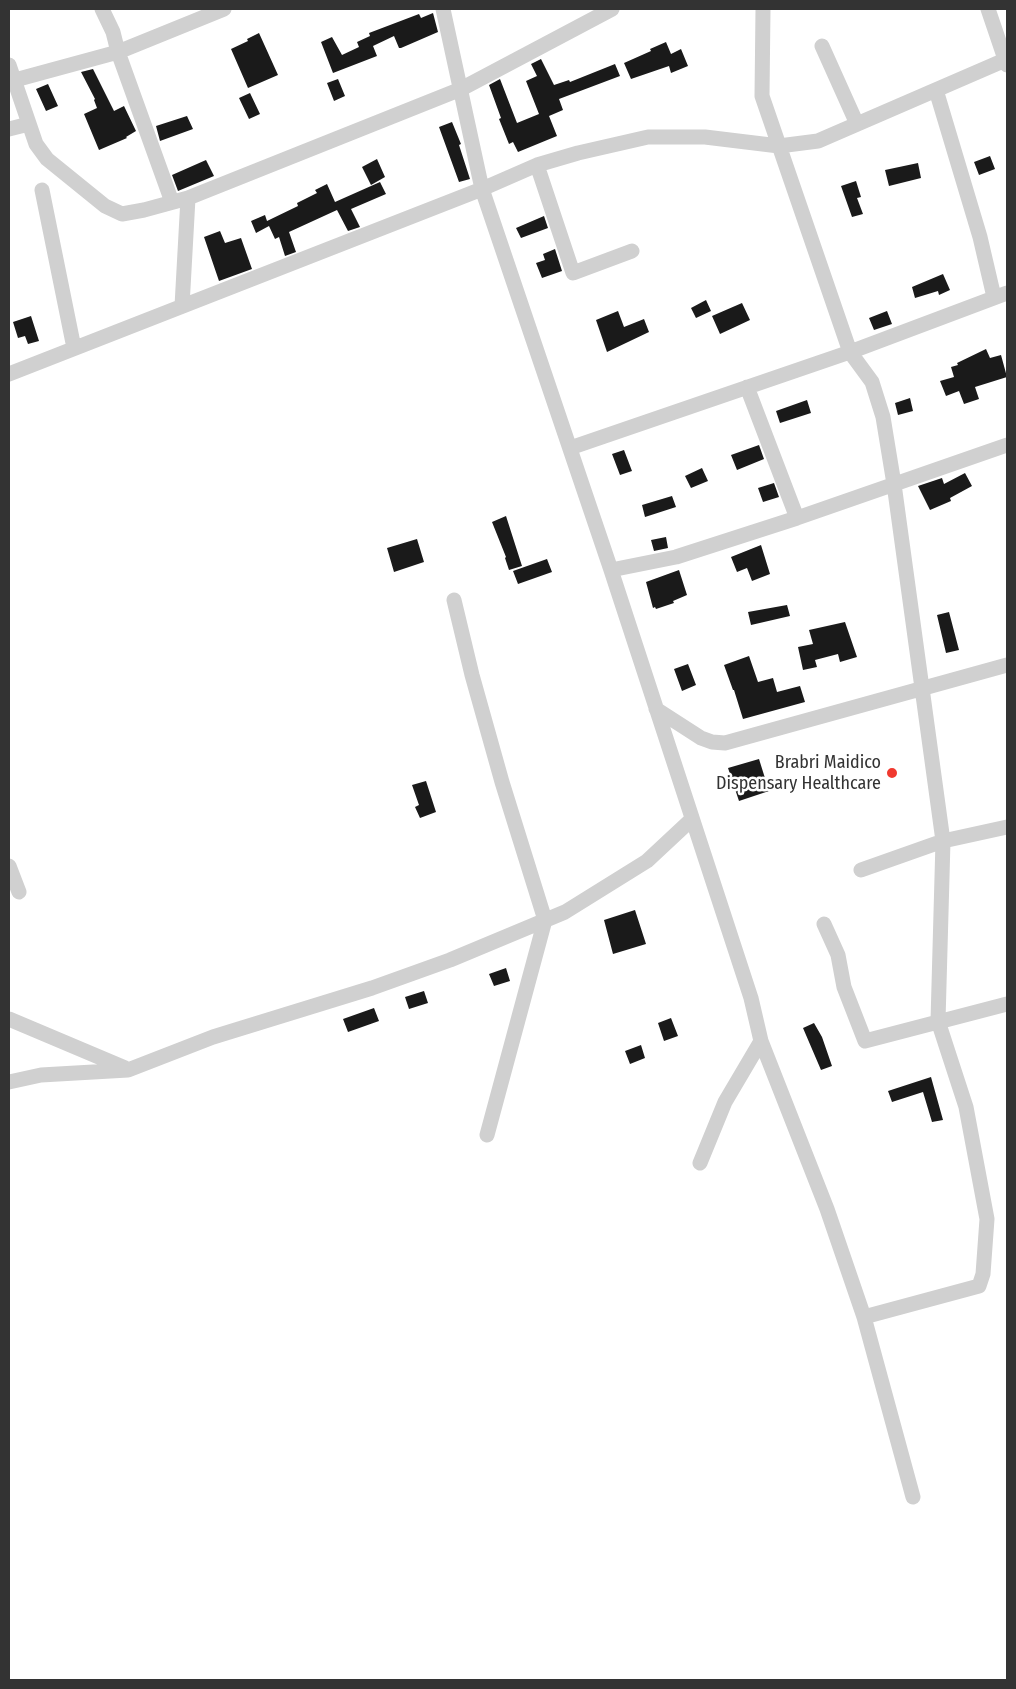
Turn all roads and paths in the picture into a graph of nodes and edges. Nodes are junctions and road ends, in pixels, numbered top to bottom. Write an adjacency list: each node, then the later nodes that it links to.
1 (102, 9): 8 (street)
2 (224, 9): 8 (street)
3 (443, 9): 12 (street)
4 (612, 9): 12 (street)
5 (763, 9): 17 (street)
6 (988, 9): 9 (street)
7 (822, 46): 15 (street)
8 (118, 52): 11 (street); 22 (street)
9 (1006, 62): 13 (street)
10 (9, 65): 11 (street)
11 (15, 80): 14 (street)
12 (460, 89): 19 (street); 21 (street)
13 (936, 90): 15 (street); 24 (street)
14 (29, 124): 16 (street); 22 (street)
15 (857, 124): 17 (street)
16 (9, 129)
17 (779, 146): 18 (street); 27 (street)
18 (537, 165): 19 (street); 23 (street)
19 (482, 189): 25 (street); 31 (street)
20 (42, 190): 26 (street)
21 (188, 198): 22 (street); 25 (street)
22 (172, 202)
23 (632, 251)
24 (1001, 295): 27 (street)
25 (182, 306): 26 (street)
26 (74, 348): 28 (street)
27 (850, 352): 29 (street); 32 (street)
28 (9, 374)
29 (748, 387): 31 (street); 33 (street)
30 (1007, 445): 32 (street)
31 (570, 448): 34 (street)
32 (894, 484): 33 (street); 37 (street)
33 (797, 518): 34 (street)
34 (610, 570): 38 (street)
35 (454, 600): 45 (street)
36 (1007, 665): 37 (street)
37 (922, 689): 38 (street); 41 (street)
38 (656, 708): 39 (street)
39 (692, 819): 45 (street); 50 (street)
40 (1007, 827): 41 (street)
41 (943, 841): 43 (street); 49 (street)
42 (9, 866): 44 (street)
43 (861, 870)
44 (19, 892)
45 (545, 920): 51 (street); 53 (street)
46 (824, 924): 49 (street)
47 (1007, 1004): 49 (street)
48 (9, 1019): 51 (street)
49 (938, 1022): 55 (street)
50 (761, 1041): 54 (street); 55 (street)
51 (128, 1070): 52 (street)
52 (9, 1082)
53 (487, 1135)
54 (700, 1163)
55 (864, 1317): 56 (street)
56 (912, 1497)

